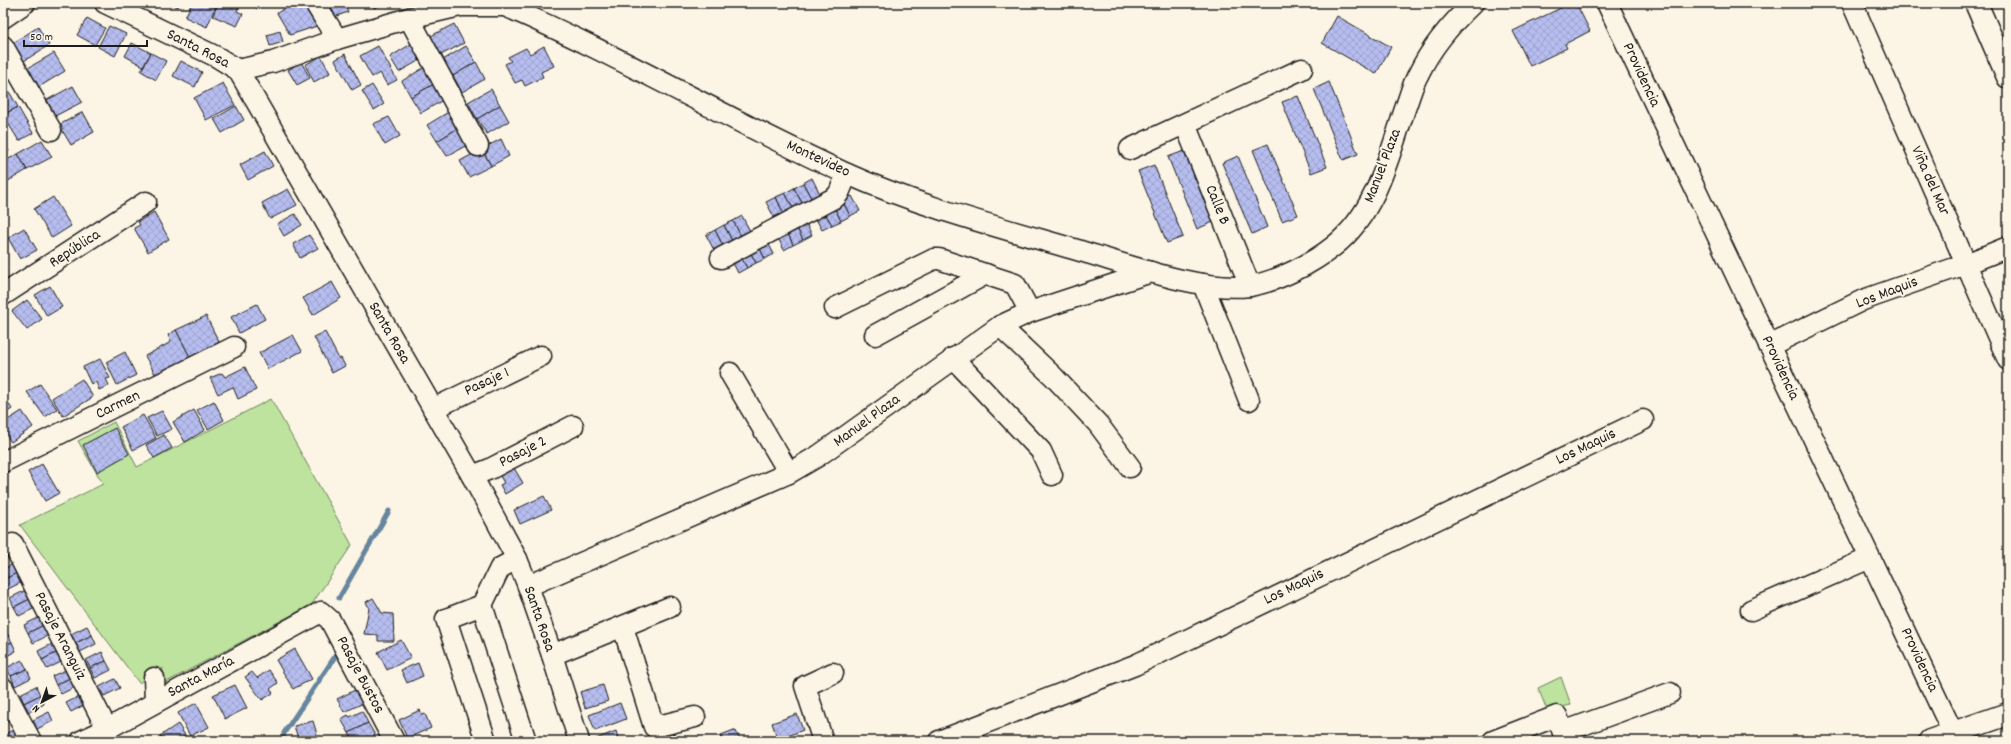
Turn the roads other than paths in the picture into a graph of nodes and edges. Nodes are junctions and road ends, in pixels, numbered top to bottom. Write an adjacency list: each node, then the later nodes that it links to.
1 (105, 3): 14 (street, Santa Rosa)
2 (315, 3): 11 (street)
3 (1473, 3): 28 (street, Manuel Plaza)
4 (1607, 3): 34 (street, Providencia)
5 (1852, 3): 24 (street, Viña del Mar)
6 (1976, 3): 15 (main road)
7 (21, 4): 9 (street)
8 (507, 4): 10 (street); 20 (street, Montevideo)
9 (3, 18)
10 (409, 18): 11 (street); 18 (street)
11 (337, 39): 14 (street)
12 (3, 46): 17 (street)
13 (1302, 69): 16 (street)
14 (238, 70): 42 (street, Santa Rosa)
15 (2008, 77)
16 (1185, 124): 19 (street); 28 (street, Calle B)
17 (51, 130)
18 (478, 146)
19 (1130, 149)
20 (847, 174): 23 (street); 25 (street, Montevideo)
21 (146, 202): 29 (street, República)
22 (2008, 247): 24 (street, Los Maquis)
23 (721, 258)
24 (1966, 264): 34 (street, Los Maquis); 39 (street, Viña del Mar)
25 (1151, 272): 27 (street, Manuel Plaza); 31 (street, Manuel Plaza)
26 (986, 274): 30 (street); 31 (street); 33 (street)
27 (1196, 282): 28 (street, Manuel Plaza); 36 (street); 41 (street)
28 (1250, 286)
29 (3, 296)
30 (835, 308)
31 (1030, 312): 32 (street, Manuel Plaza)
32 (1000, 326): 38 (street, Manuel Plaza); 46 (street)
33 (875, 335)
34 (1769, 346): 51 (street, Providencia)
35 (234, 347): 45 (street, Carmen)
36 (1219, 355)
37 (541, 356): 42 (street, Pasaje 1)
38 (953, 358): 47 (street, Manuel Plaza); 48 (street)
39 (2008, 360)
40 (730, 373): 47 (street)
41 (1250, 400)
42 (433, 409): 49 (street, Santa Rosa)
43 (1643, 420): 77 (street, Los Maquis)
44 (573, 426): 49 (street, Pasaje 2)
45 (3, 462)
46 (1130, 467)
47 (790, 473): 53 (street, Manuel Plaza)
48 (1052, 475)
49 (472, 476): 52 (street, Santa Rosa)
50 (13, 544): 67 (street, Pasaje Aranguiz)
51 (1870, 558): 56 (street); 69 (street, Providencia)
52 (517, 559): 53 (street, Santa Rosa); 54 (street)
53 (528, 586): 59 (street, Santa Rosa)
54 (482, 605): 73 (street); 74 (street)
55 (670, 607): 58 (street)
56 (1751, 610)
57 (322, 612): 64 (street, Santa María); 72 (street, Pasaje Bustos)
58 (623, 627): 59 (street); 66 (street)
59 (552, 655): 75 (street, Santa Rosa)
60 (833, 673): 76 (street)
61 (154, 678): 64 (street)
62 (3, 688): 70 (street)
63 (1670, 693): 68 (street)
64 (155, 701): 67 (street, Santa María)
65 (2008, 714): 69 (main road)
66 (695, 717)
67 (106, 729): 71 (street, Santa María)
68 (1562, 730): 78 (street)
69 (1953, 732): 79 (main road)
70 (31, 741)
71 (81, 741)
72 (394, 741)
73 (486, 741)
74 (526, 741)
75 (579, 741)
76 (823, 741)
77 (939, 741)
78 (1493, 741)
79 (1930, 741)

